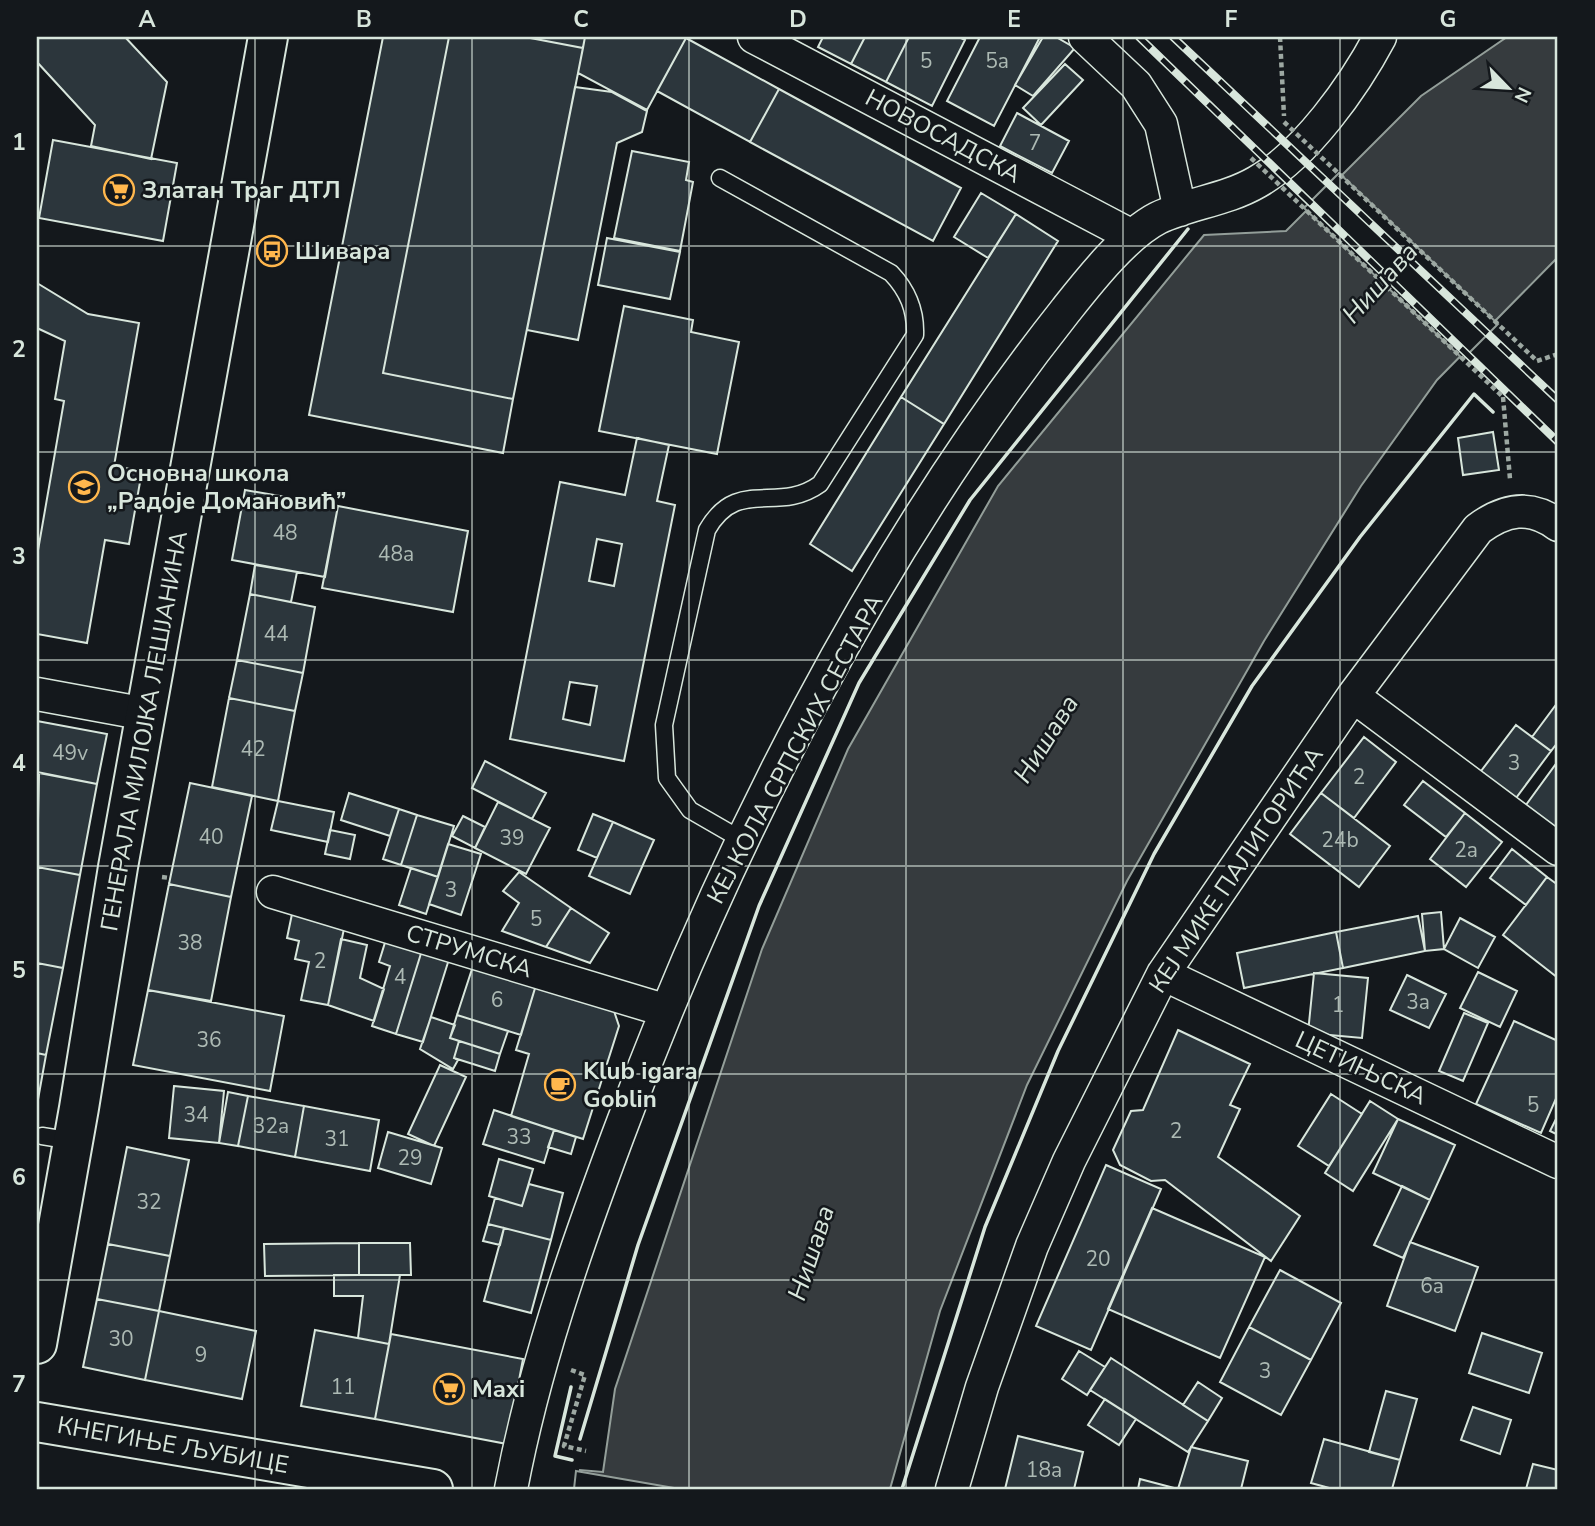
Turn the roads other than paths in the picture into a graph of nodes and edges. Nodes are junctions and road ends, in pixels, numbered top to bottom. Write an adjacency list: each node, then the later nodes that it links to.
1 (754, 37): 7 (street, НОВОСАДСКА)
2 (1086, 37): 6 (street)
3 (1380, 37): 6 (street, КЕЈ КОЛА СРПСКИХ СЕСТАРА)
4 (261, 41): 11 (main road, ГЕНЕРАЛА МИЛОЈКА ЛЕШЈАНИНА)
5 (720, 178): 12 (lane)
6 (1180, 210): 7 (street, КЕЈ КОЛА СРПСКИХ СЕСТАРА)
7 (1132, 236): 12 (street, КЕЈ КОЛА СРПСКИХ СЕСТАРА)
8 (1558, 525): 10 (street, КЕЈ МИКЕ ПАЛИГОРИЋА)
9 (37, 694): 11 (street)
10 (1353, 696): 13 (street); 15 (street, КЕЈ МИКЕ ПАЛИГОРИЋА)
11 (146, 714): 18 (main road, ГЕНЕРАЛА МИЛОЈКА ЛЕШЈАНИНА)
12 (742, 840): 16 (street, КЕЈ КОЛА СРПСКИХ СЕСТАРА)
13 (1558, 849)
14 (273, 892): 16 (street, СТРУМСКА)
15 (1163, 974): 17 (street, ЦЕТИЊСКА); 23 (street, КЕЈ МИКЕ ПАЛИГОРИЋА)
16 (664, 1010): 22 (street, КЕЈ КОЛА СРПСКИХ СЕСТАРА)
17 (1558, 1162)
18 (45, 1252): 19 (main road, ГЕНЕРАЛА МИЛОЈКА ЛЕШЈАНИНА)
19 (37, 1344)
20 (37, 1422): 21 (main road, КНЕГИЊЕ ЉУБИЦЕ)
21 (433, 1489)
22 (511, 1489)
23 (952, 1489)

